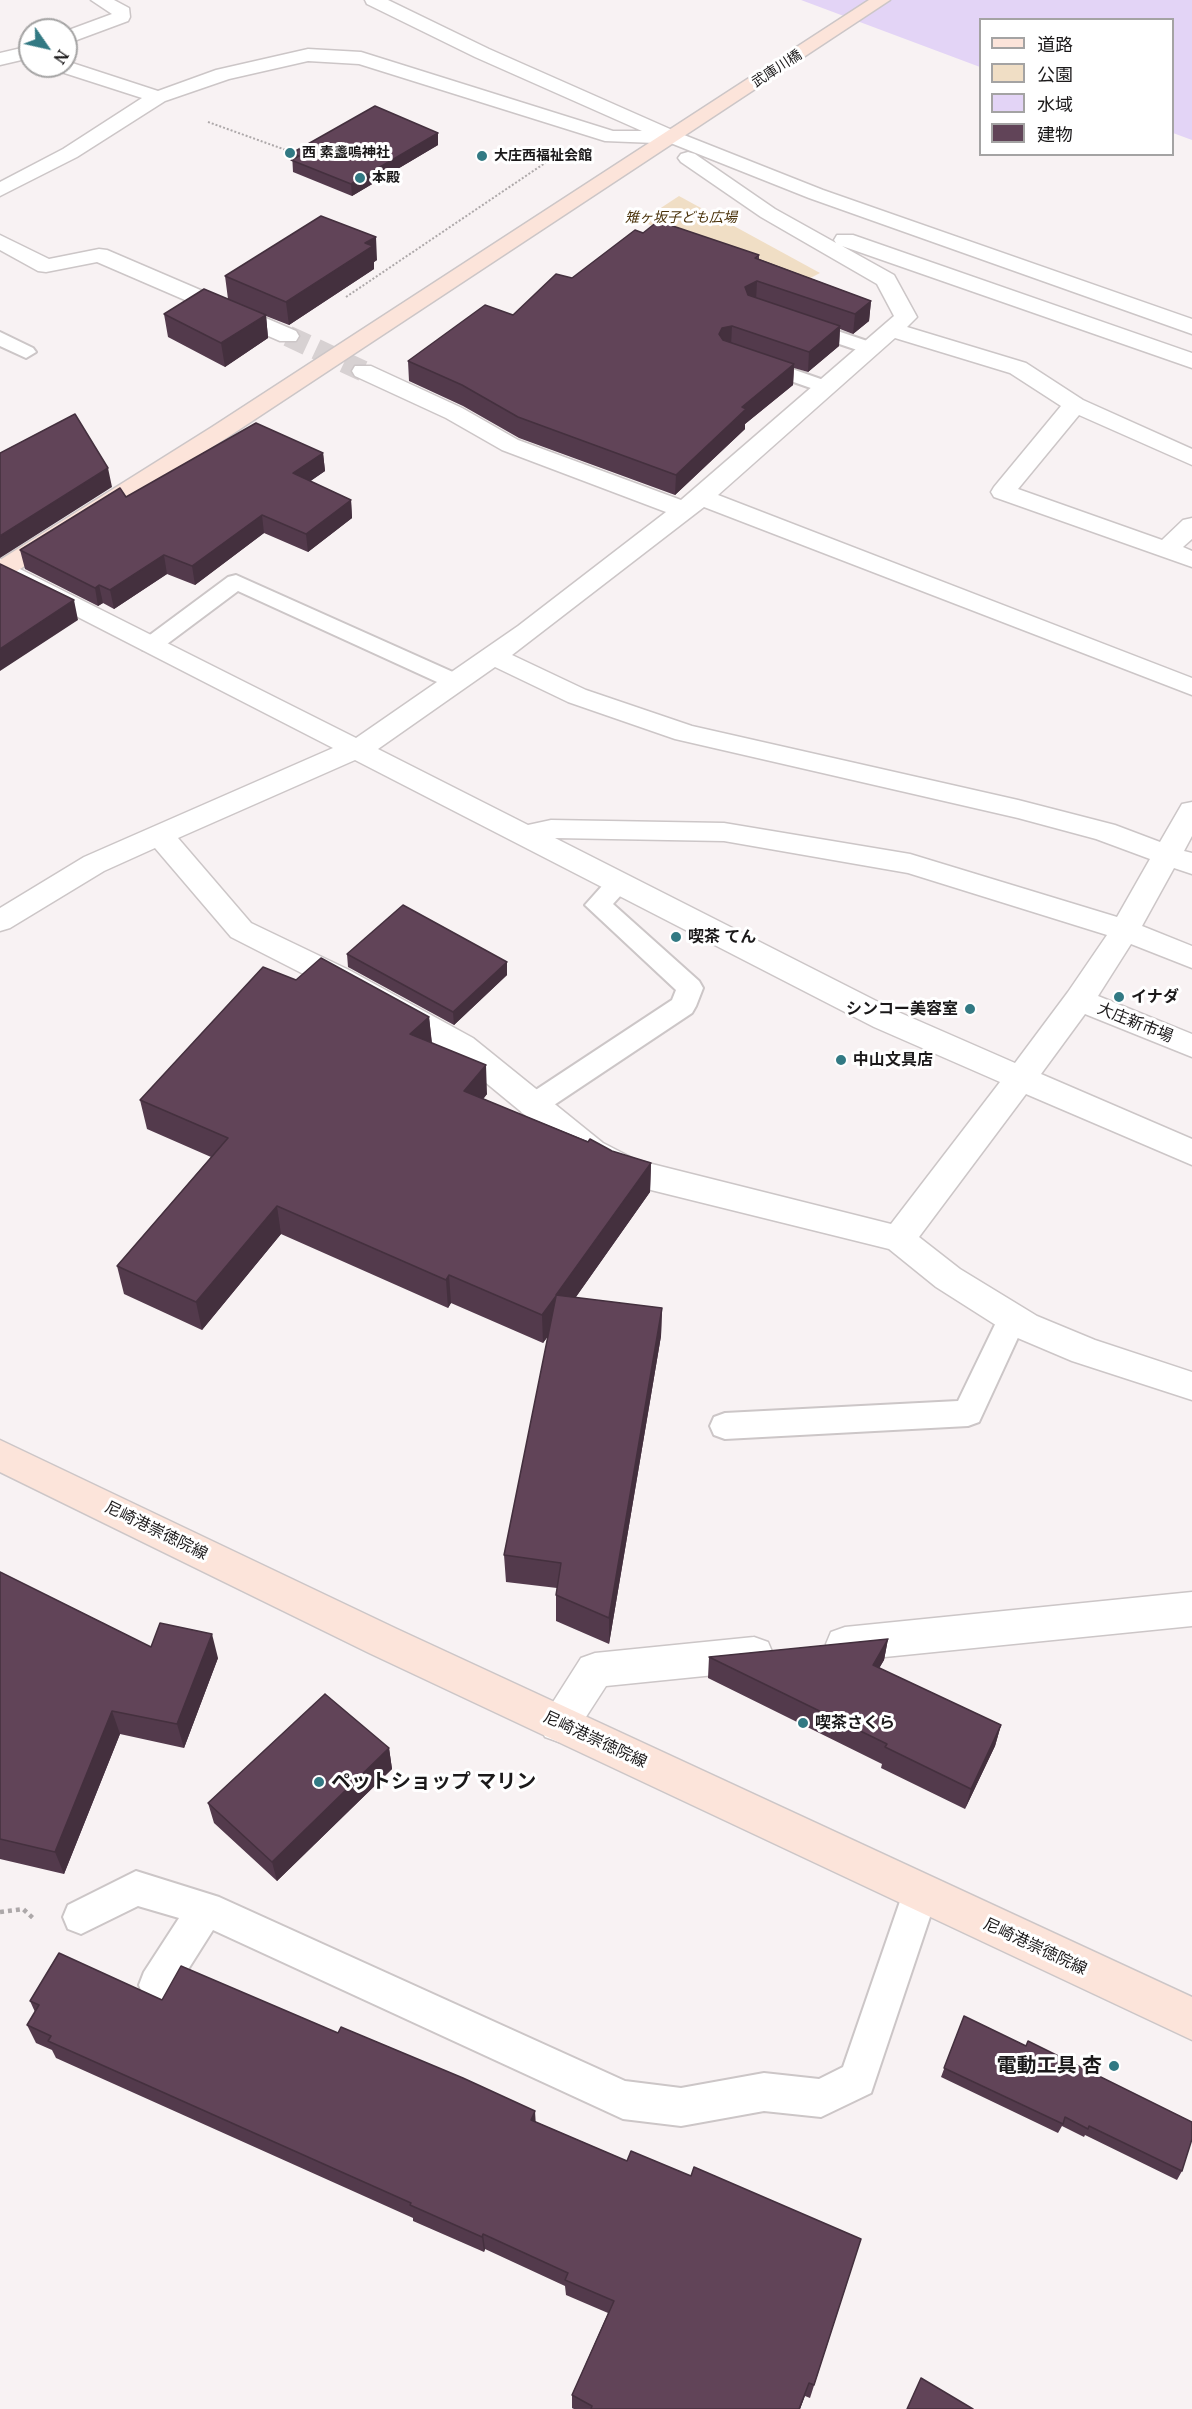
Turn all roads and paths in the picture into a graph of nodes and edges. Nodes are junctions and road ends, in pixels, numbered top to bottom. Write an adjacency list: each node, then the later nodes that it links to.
1 (99, 0): 4 (street)
2 (374, 0): 9 (street)
3 (881, 0): 9 (street, 武庫川橋)
4 (78, 33)
5 (18, 56): 6 (street)
6 (0, 59)
7 (78, 72): 8 (street)
8 (154, 99): 9 (street); 10 (path); 11 (street)
9 (672, 137): 13 (street); 17 (street); 33 (street, 武庫川橋)
10 (302, 156)
11 (0, 190)
12 (627, 211): 14 (path)
13 (768, 213): 18 (street); 24 (street)
14 (646, 218)
15 (5, 249): 19 (street)
16 (786, 320): 21 (lane)
17 (1192, 327)
18 (892, 330): 21 (street); 27 (street)
19 (288, 336)
20 (0, 338): 22 (lane)
21 (869, 348): 26 (street)
22 (26, 352)
23 (741, 357): 26 (lane)
24 (1192, 361)
25 (363, 371): 29 (street)
26 (825, 387): 29 (street)
27 (1074, 405): 28 (street); 31 (street)
28 (1192, 458)
29 (692, 504): 35 (street); 37 (street)
30 (1192, 525): 31 (street)
31 (1166, 550): 32 (street)
32 (1192, 559)
33 (7, 565): 34 (street)
34 (151, 645): 36 (lane); 38 (street)
35 (492, 657): 36 (street); 42 (street)
36 (456, 682): 38 (street)
37 (1192, 687)
38 (354, 749): 40 (street); 41 (street)
39 (1192, 811): 42 (street)
40 (159, 835): 44 (street); 50 (street)
41 (524, 835): 43 (street); 45 (street)
42 (1180, 859): 45 (street)
43 (619, 883): 49 (street); 50 (lane)
44 (0, 921)
45 (1125, 930): 46 (street); 47 (street)
46 (1192, 958)
47 (1079, 1000): 48 (street, 大庄新市場); 49 (street)
48 (1192, 1046)
49 (1020, 1078): 51 (street); 52 (street)
50 (532, 1106): 52 (street)
51 (1192, 1153)
52 (899, 1239): 53 (street)
53 (1012, 1318): 54 (street); 55 (lane)
54 (1192, 1386)
55 (725, 1426)
56 (0, 1455): 58 (street, 尼崎港崇徳院線)
57 (1192, 1609): 58 (street)
58 (559, 1724): 59 (street, 尼崎港崇徳院線)
59 (920, 1893): 60 (lane); 63 (street, 尼崎港崇徳院線)
60 (206, 1909): 61 (lane); 62 (lane)
61 (81, 1917)
62 (157, 1985)
63 (1192, 2019)

